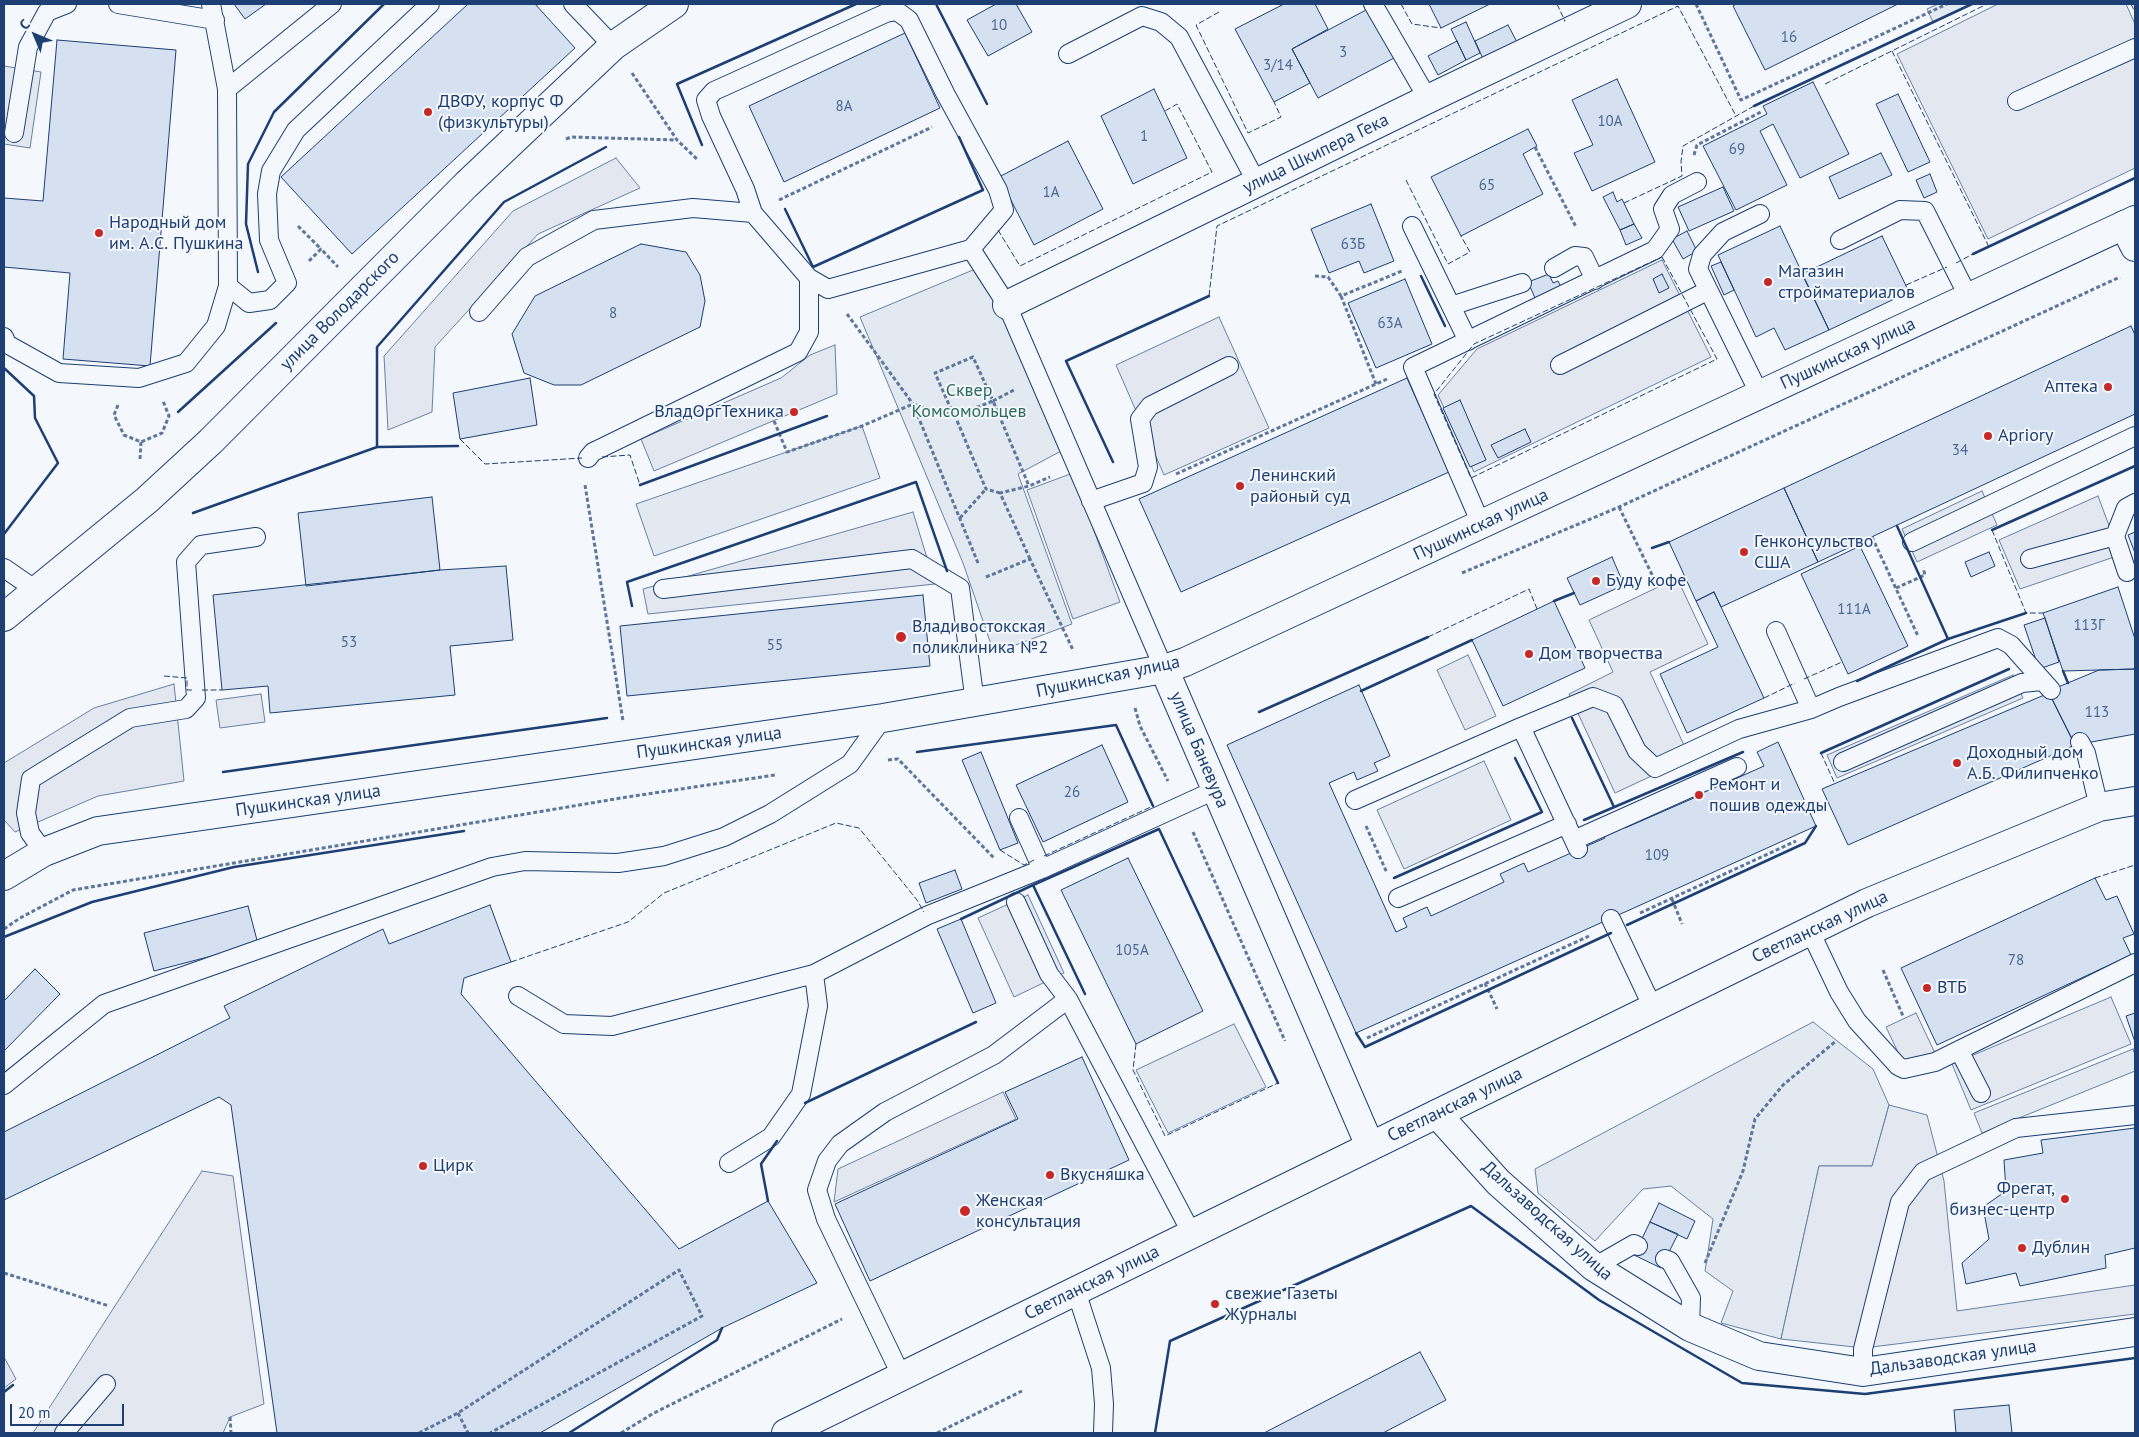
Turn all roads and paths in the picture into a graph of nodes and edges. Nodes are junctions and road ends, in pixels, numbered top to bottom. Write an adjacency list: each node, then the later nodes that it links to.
1 (67, 4): 20 (lane)
2 (118, 4): 11 (lane)
3 (332, 4): 15 (lane)
4 (430, 4): 39 (lane)
5 (573, 4): 12 (lane)
6 (674, 4): 12 (main road, улица Володарского)
7 (1372, 4): 16 (lane)
8 (1626, 4): 16 (main road, улица Шкипера Гека)
9 (1696, 4): 10 (path)
10 (1947, 4)
11 (213, 12): 15 (lane)
12 (613, 46): 21 (path); 90 (main road, улица Володарского)
13 (2135, 48): 17 (lane)
14 (1068, 54): 24 (lane)
15 (228, 89): 41 (lane)
16 (1428, 99): 24 (main road, улица Шкипера Гека)
17 (2017, 101)
18 (1760, 112): 23 (path)
19 (957, 115): 26 (path); 26 (lane); 31 (lane)
20 (14, 133)
21 (677, 140)
22 (1535, 147): 25 (path)
23 (1697, 182): 38 (lane)
24 (1257, 183): 46 (main road, улица Шкипера Гека)
25 (1565, 207)
26 (753, 213): 37 (lane); 48 (lane)
27 (1760, 214): 43 (lane)
28 (1412, 226): 32 (lane)
29 (2131, 231): 45 (main road, Пушкинская улица)
30 (1840, 240): 45 (lane)
31 (971, 249): 42 (lane); 46 (lane, улица Баневура)
32 (1428, 260): 44 (path); 47 (lane)
33 (1554, 268): 38 (lane)
34 (344, 274): 39 (path)
35 (2126, 274): 72 (path)
36 (1315, 276): 44 (path)
37 (808, 278): 42 (lane); 63 (lane)
38 (1595, 280): 50 (lane)
39 (287, 283): 41 (lane)
40 (1522, 283): 47 (lane)
41 (228, 286): 54 (lane)
42 (828, 289): 58 (path)
43 (1707, 291): 51 (lane); 56 (lane)
44 (1341, 296): 55 (path)
45 (1969, 298): 56 (main road, Пушкинская улица)
46 (1007, 305): 65 (lane, улица Баневура)
47 (1451, 306): 50 (lane)
48 (479, 312)
49 (4, 337): 54 (lane)
50 (1468, 341): 53 (lane)
51 (1560, 365)
52 (1229, 366): 70 (lane)
53 (1413, 367): 55 (path); 74 (lane)
54 (139, 383): 62 (path); 62 (path)
55 (1376, 384): 66 (path)
56 (1760, 395): 74 (main road, Пушкинская улица)
57 (993, 401): 59 (path); 59 (path); 67 (path)
58 (913, 404): 59 (path); 60 (path); 73 (path)
59 (955, 416): 68 (path)
60 (774, 421)
61 (2135, 436): 78 (lane)
62 (141, 442): 64 (path)
63 (588, 458): 100 (path)
64 (139, 467)
65 (1077, 467): 67 (path); 70 (lane, улица Баневура)
66 (1169, 477)
67 (1029, 486): 69 (path)
68 (986, 489): 69 (path); 73 (path)
69 (1000, 493): 79 (path)
70 (1091, 501): 95 (lane, улица Баневура)
71 (2135, 503): 75 (lane)
72 (1619, 507): 83 (path); 86 (path)
73 (960, 519): 85 (path)
74 (1481, 524): 95 (main road, Пушкинская улица)
75 (2115, 536): 80 (lane); 82 (lane)
76 (256, 537): 115 (lane)
77 (1872, 537): 88 (path)
78 (1912, 542)
79 (1030, 559): 85 (path); 94 (path)
80 (2030, 559)
81 (4, 568): 90 (lane)
82 (2128, 572)
83 (1458, 575)
84 (1925, 575): 88 (path)
85 (983, 578): 87 (path)
86 (1658, 587)
87 (960, 588): 89 (lane); 97 (lane)
88 (1896, 588): 93 (path)
89 (663, 589)
90 (36, 590): 91 (main road, улица Володарского)
91 (4, 616)
92 (1776, 631): 98 (lane)
93 (1920, 639)
94 (1075, 655)
95 (1164, 669): 96 (main road, Пушкинская улица); 107 (main road, улица Баневура)
96 (1127, 676): 97 (main road, Пушкинская улица); 110 (path)
97 (975, 703): 99 (main road, Пушкинская улица)
98 (1812, 709): 101 (lane); 104 (lane)
99 (883, 718): 115 (main road, Пушкинская улица); 139 (lane)
100 (624, 727)
101 (1521, 727): 108 (lane); 113 (lane)
102 (2080, 742): 111 (lane)
103 (898, 759): 118 (path)
104 (1843, 762)
105 (1737, 767): 113 (lane)
106 (782, 774): 124 (path)
107 (1215, 790): 110 (lane); 143 (main road, улица Баневура)
108 (1355, 800): 119 (path)
109 (2135, 801): 111 (main road, Светланская улица)
110 (1181, 806): 116 (lane); 137 (path)
111 (2099, 807): 125 (main road, Светланская улица)
112 (1019, 818): 116 (lane)
113 (1573, 838): 119 (lane)
114 (1796, 841): 120 (path)
115 (44, 852): 117 (main road, Пушкинская улица)
116 (1042, 869): 118 (lane)
117 (6, 871)
118 (1016, 880): 128 (lane)
119 (1398, 898)
120 (1672, 899): 122 (path); 123 (path)
121 (1016, 902): 131 (lane)
122 (1612, 922): 129 (path); 132 (lane)
123 (1682, 924)
124 (4, 929)
125 (1810, 931): 132 (main road, Светланская улица); 135 (lane)
126 (2135, 963): 138 (lane)
127 (1884, 970): 134 (path)
128 (814, 974): 130 (lane); 144 (lane)
129 (1485, 983): 133 (path); 136 (path)
130 (518, 996)
131 (1068, 999): 145 (lane); 153 (lane)
132 (1653, 1008): 141 (main road, Светланская улица)
133 (1497, 1009)
134 (1903, 1016)
135 (1857, 1021): 138 (lane); 151 (path)
136 (1367, 1038)
137 (1289, 1050)
138 (1959, 1050): 140 (lane)
139 (4, 1085)
140 (1981, 1093)
141 (1437, 1114): 143 (main road, Светланская улица); 148 (main road, Дальзаводская улица)
142 (2135, 1115): 156 (lane)
143 (1370, 1146): 145 (main road, Светланская улица)
144 (729, 1163)
145 (1192, 1234): 150 (main road, Светланская улица)
146 (1638, 1246): 148 (lane)
147 (1665, 1259): 151 (lane)
148 (1594, 1267): 154 (main road, Дальзаводская улица)
149 (4, 1273): 152 (path)
150 (1076, 1291): 157 (main road, Светланская улица); 170 (lane)
151 (1691, 1298): 154 (lane)
152 (109, 1306)
153 (868, 1306): 157 (lane); 167 (path)
154 (1690, 1328): 156 (main road, Дальзаводская улица)
155 (2135, 1332): 156 (main road, Дальзаводская улица)
156 (1863, 1372)
157 (902, 1377): 168 (main road, Светланская улица)
158 (106, 1384): 162 (lane)
159 (1022, 1391): 169 (path)
160 (458, 1413): 164 (path); 165 (path); 166 (path)
161 (230, 1417): 163 (path)
162 (64, 1433)
163 (231, 1433)
164 (419, 1433)
165 (468, 1433)
166 (490, 1433)
167 (621, 1433)
168 (786, 1433)
169 (937, 1433)
170 (1103, 1433)

